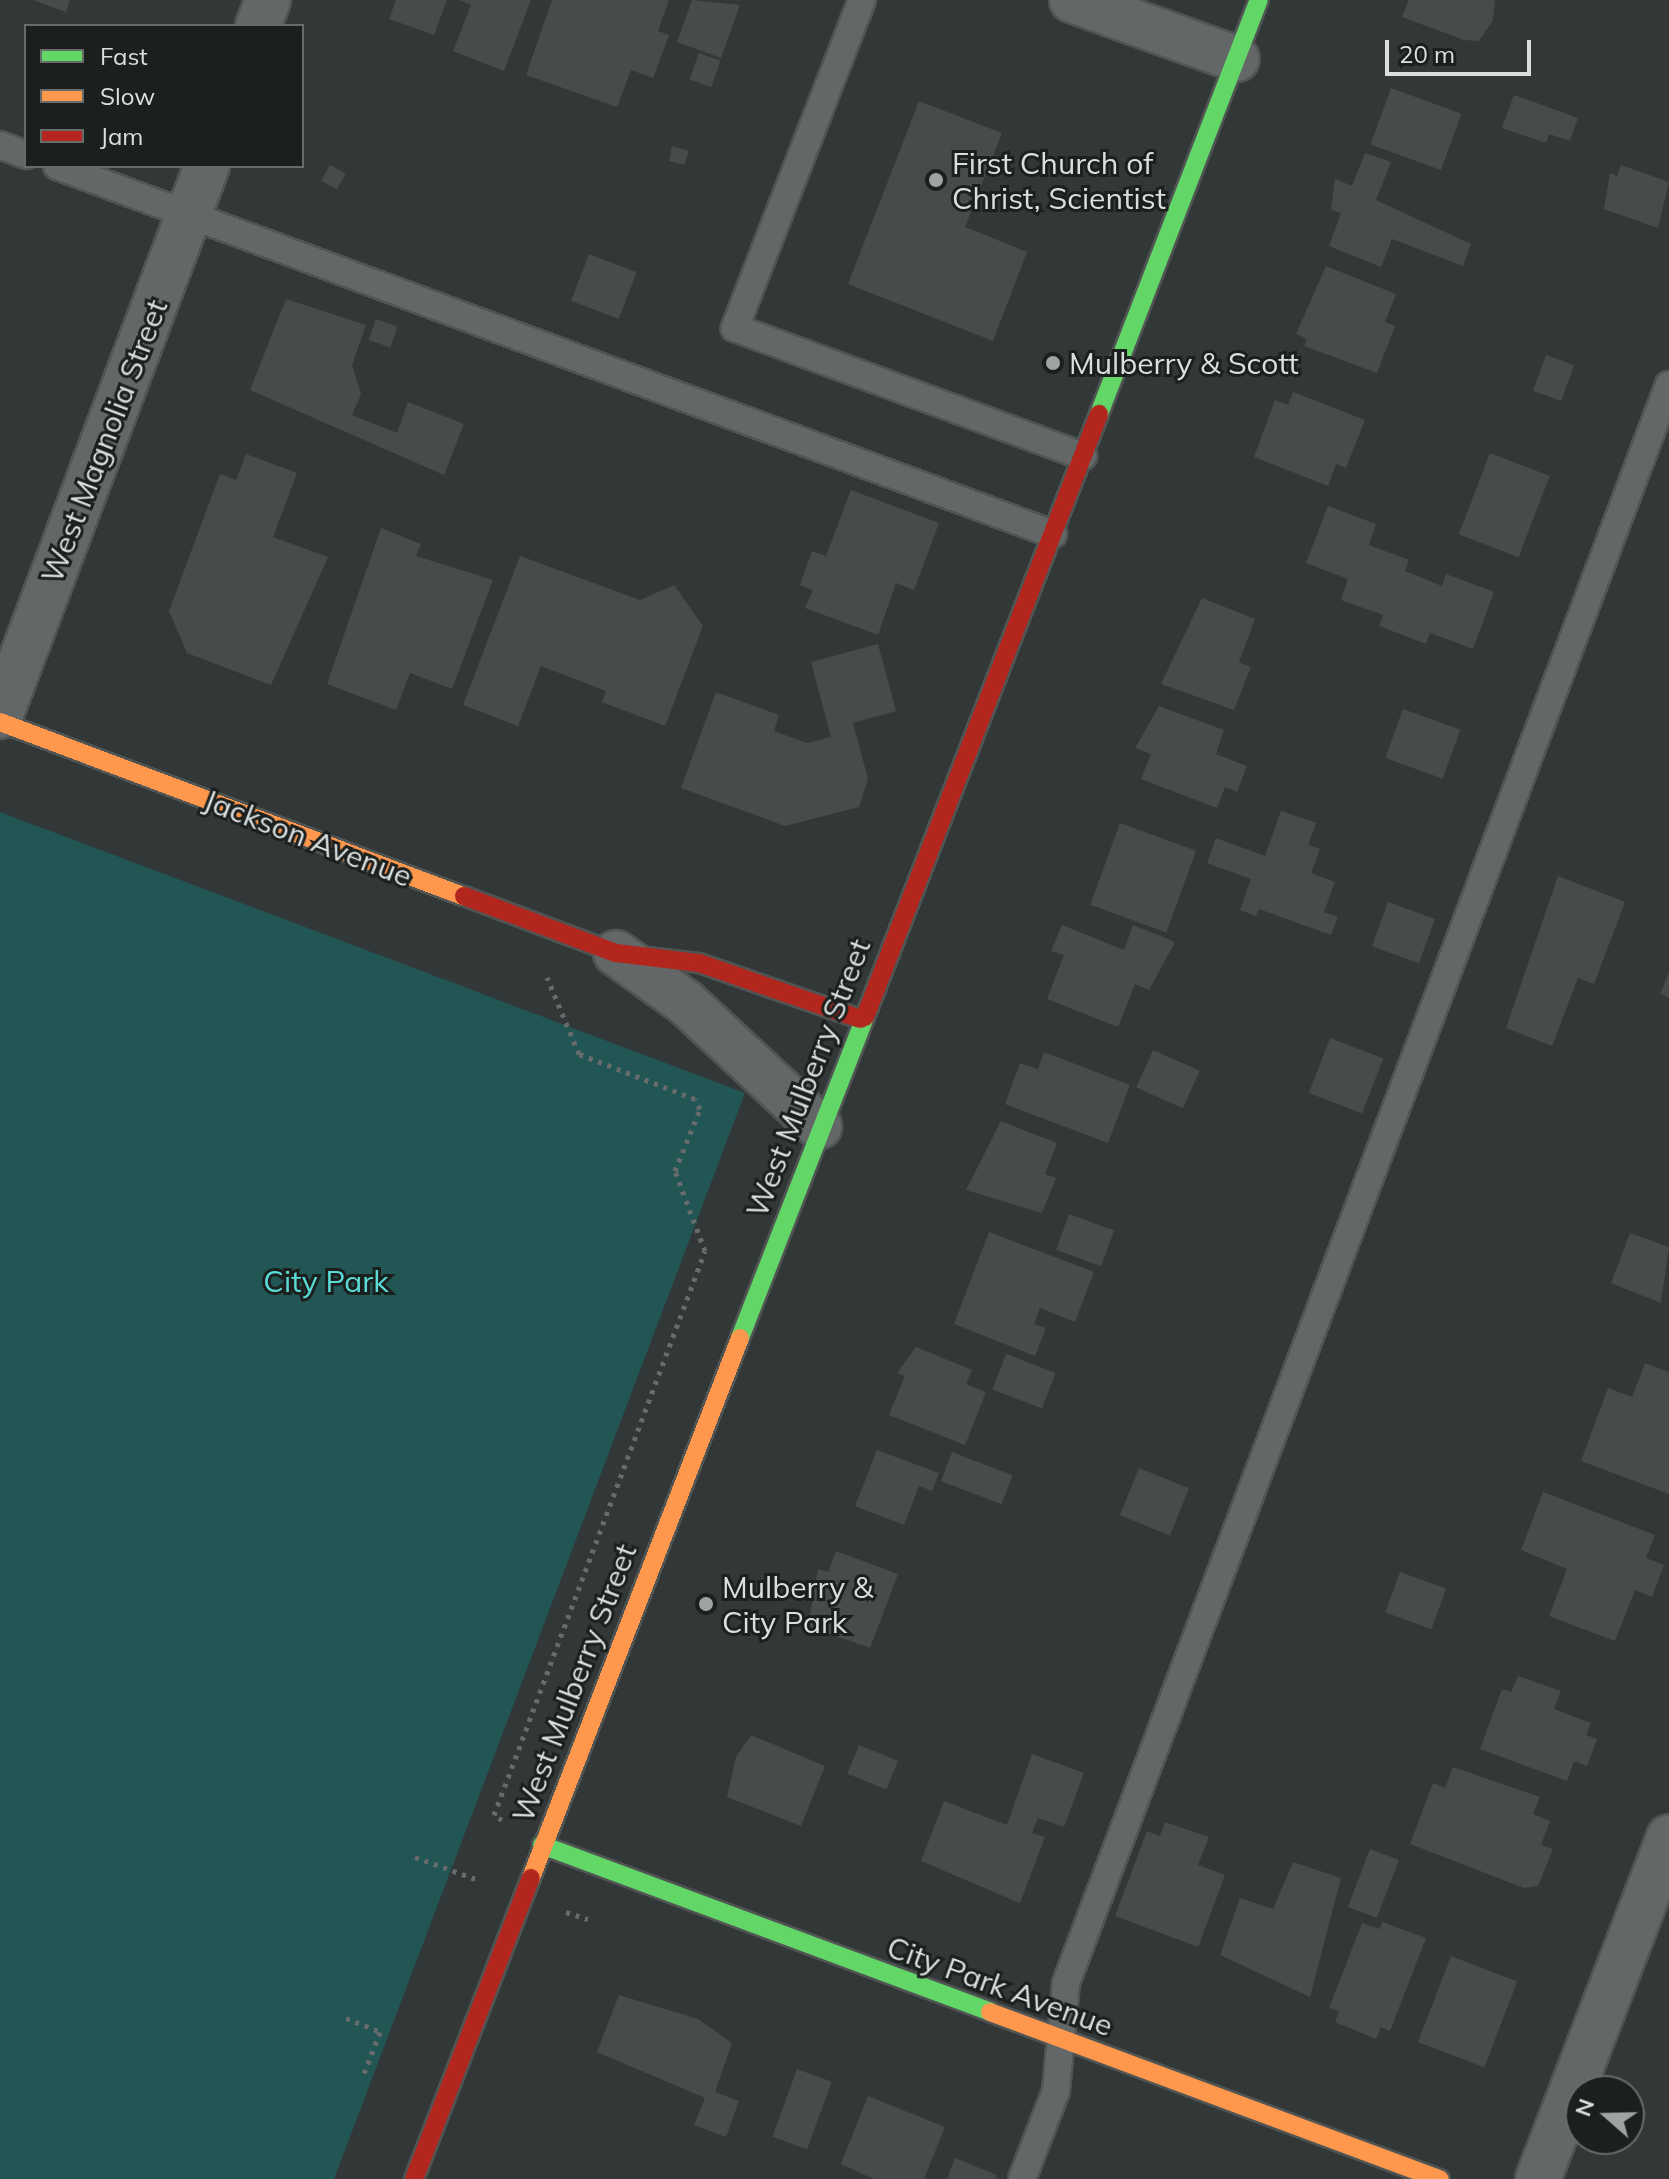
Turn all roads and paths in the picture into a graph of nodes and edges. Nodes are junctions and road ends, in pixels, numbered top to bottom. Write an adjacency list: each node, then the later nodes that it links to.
1 (268, 0): 5 (street)
2 (862, 0): 13 (lane)
3 (1072, 0): 6 (street)
4 (1259, 0): 6 (main road, West Mulberry Street)
5 (259, 24)
6 (1237, 59): 13 (main road, West Mulberry Street)
7 (0, 145): 8 (lane)
8 (24, 154)
9 (62, 168): 11 (lane)
10 (206, 168): 11 (street, West Magnolia Street)
11 (189, 215): 14 (lane); 15 (street, West Magnolia Street)
12 (1669, 385): 25 (lane)
13 (1083, 456): 14 (main road, West Mulberry Street)
14 (1053, 534): 19 (main road, West Mulberry Street)
15 (0, 716)
16 (0, 722): 17 (main road, Jackson Avenue)
17 (521, 918): 18 (main road, Jackson Avenue); 21 (path)
18 (616, 953): 19 (main road, Jackson Avenue); 20 (street, Jackson Avenue)
19 (861, 1019): 20 (main road, West Mulberry Street)
20 (819, 1126): 23 (main road, West Mulberry Street)
21 (494, 1815)
22 (1669, 1837): 30 (street)
23 (542, 1845): 25 (main road, City Park Avenue); 27 (main road, West Mulberry Street)
24 (346, 2018): 26 (path)
25 (1059, 2038): 28 (lane); 29 (main road, City Park Avenue)
26 (362, 2079)
27 (414, 2179)
28 (1022, 2179)
29 (1440, 2179)
30 (1538, 2179)

